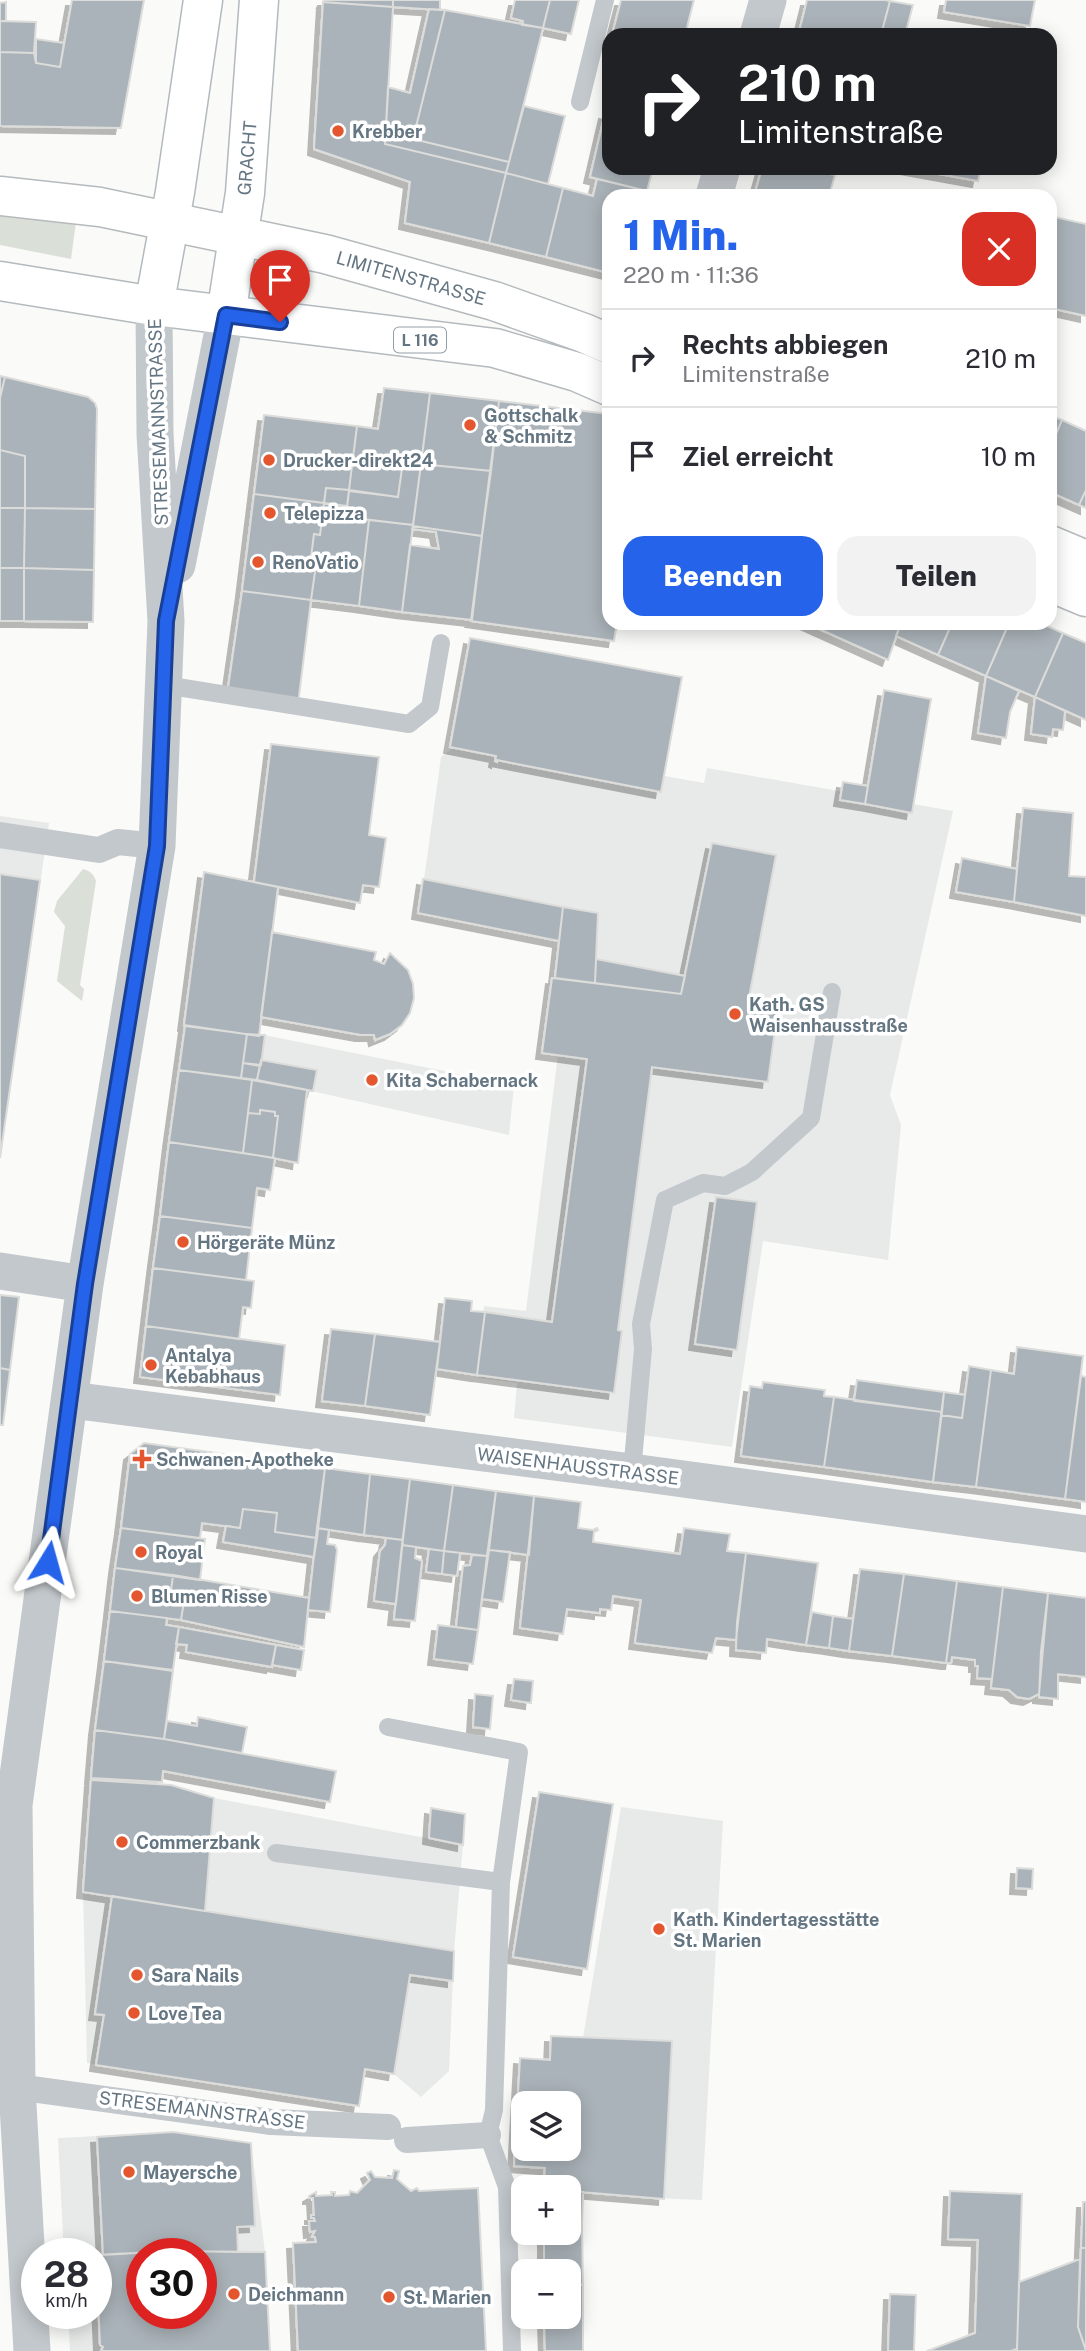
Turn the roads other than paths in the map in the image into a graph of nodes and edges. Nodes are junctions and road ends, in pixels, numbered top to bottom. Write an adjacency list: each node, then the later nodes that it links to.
1 (203, 0): 8 (main road)
2 (259, 0): 9 (main road, GRACHT)
3 (605, 0): 6 (lane)
4 (768, 0): 5 (street)
5 (760, 28)
6 (580, 102)
7 (0, 196): 8 (main road, LIMITENSTRASSE)
8 (169, 221): 9 (main road, LIMITENSTRASSE); 11 (main road)
9 (239, 235): 12 (main road, GRACHT); 13 (main road, LIMITENSTRASSE)
10 (0, 281): 11 (main road)
11 (155, 306): 12 (main road, L 116); 19 (street, STRESEMANNSTRASSE)
12 (226, 315): 14 (main road, L 116); 19 (street, STRESEMANNSTRASSE)
13 (602, 341)
14 (602, 383)
15 (1057, 548): 16 (main road)
16 (1086, 560)
17 (1057, 585): 18 (main road)
18 (1086, 597)
19 (166, 621): 21 (street, STRESEMANNSTRASSE)
20 (441, 643): 21 (lane)
21 (165, 685): 23 (street, STRESEMANNSTRASSE)
22 (0, 835): 23 (street)
23 (157, 846): 26 (street, STRESEMANNSTRASSE)
24 (832, 992): 28 (lane)
25 (0, 1271): 26 (street)
26 (85, 1284): 27 (street, STRESEMANNSTRASSE)
27 (71, 1400): 28 (street, WAISENHAUSSTRASSE); 31 (street, STRESEMANNSTRASSE)
28 (632, 1472): 29 (street, WAISENHAUSSTRASSE)
29 (1086, 1534)
30 (388, 1727): 33 (lane)
31 (7, 1804): 34 (street, STRESEMANNSTRASSE)
32 (276, 1853): 33 (lane)
33 (501, 1882): 35 (lane)
34 (17, 2087): 35 (street, STRESEMANNSTRASSE); 36 (street, STRESEMANNSTRASSE)
35 (488, 2135): 37 (lane)
36 (32, 2351)
37 (512, 2351)

